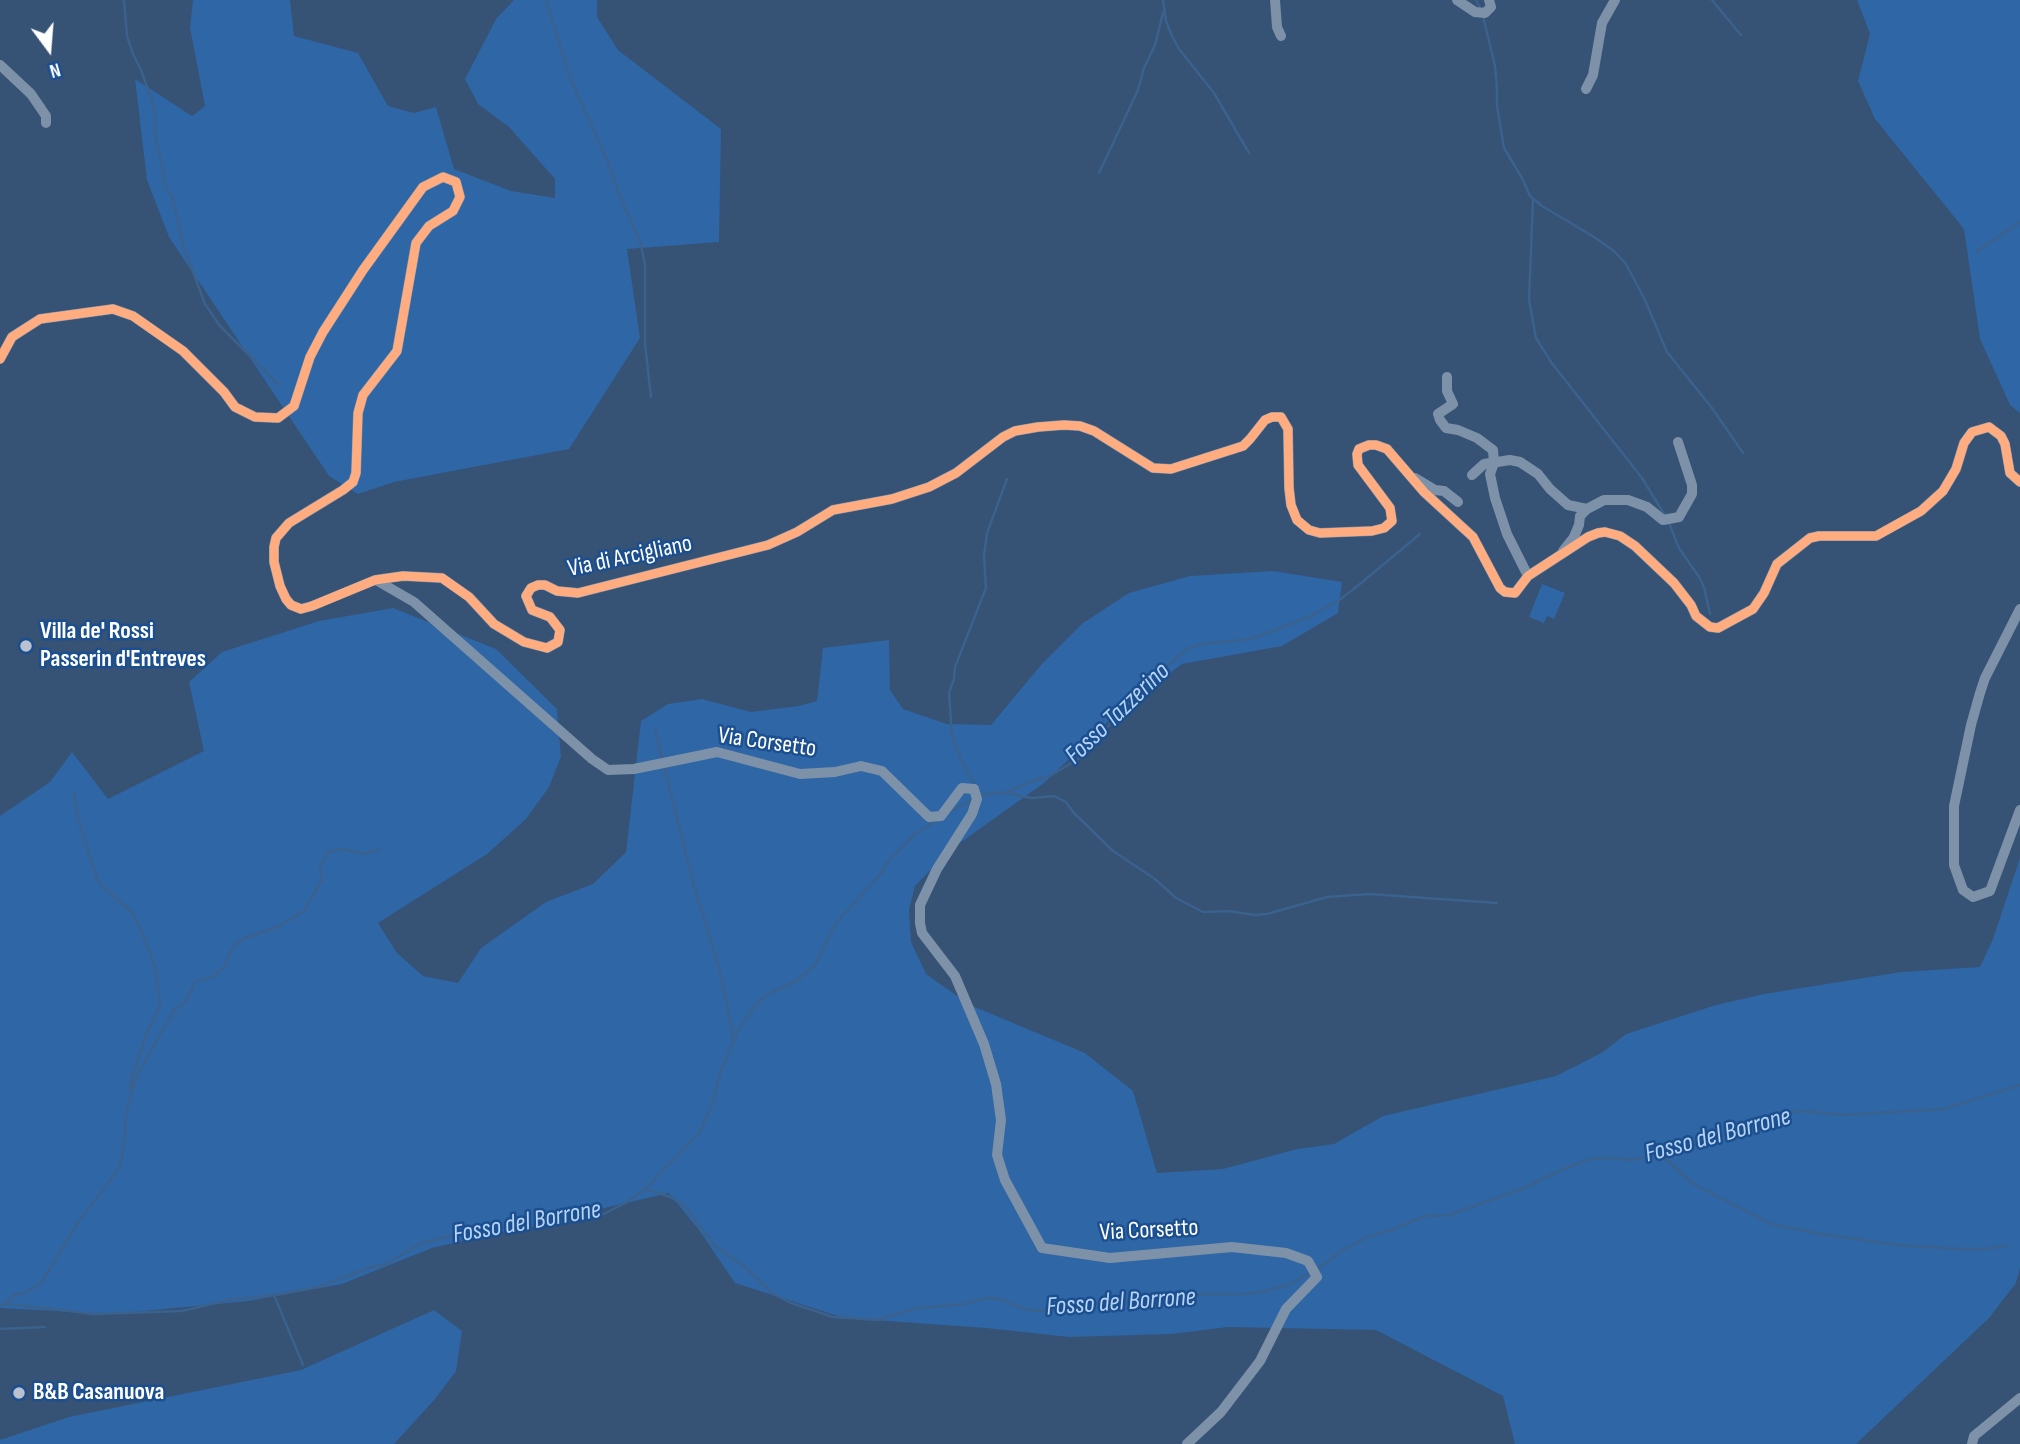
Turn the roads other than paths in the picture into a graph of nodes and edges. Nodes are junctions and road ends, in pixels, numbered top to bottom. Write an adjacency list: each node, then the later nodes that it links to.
1 (1275, 0): 5 (street)
2 (1457, 0): 3 (street)
3 (1489, 0)
4 (1615, 0): 7 (street)
5 (1281, 36)
6 (0, 65): 8 (street)
7 (1586, 89)
8 (47, 123)
9 (0, 359): 20 (street, Via di Arcigliano)
10 (1447, 377): 12 (street)
11 (1678, 442): 17 (street)
12 (1494, 463): 14 (street); 17 (street); 19 (street)
13 (1408, 475): 16 (street); 19 (street, Via di Arcigliano); 20 (street, Via di Arcigliano)
14 (1472, 475)
15 (2020, 482): 18 (street)
16 (1458, 502)
17 (1587, 509): 18 (street)
18 (1559, 557): 19 (street)
19 (1528, 576)
20 (375, 580): 24 (street, Via Corsetto)
21 (2020, 609): 22 (street)
22 (2020, 810)
23 (2020, 1398): 25 (street)
24 (1187, 1444)
25 (1972, 1444)

